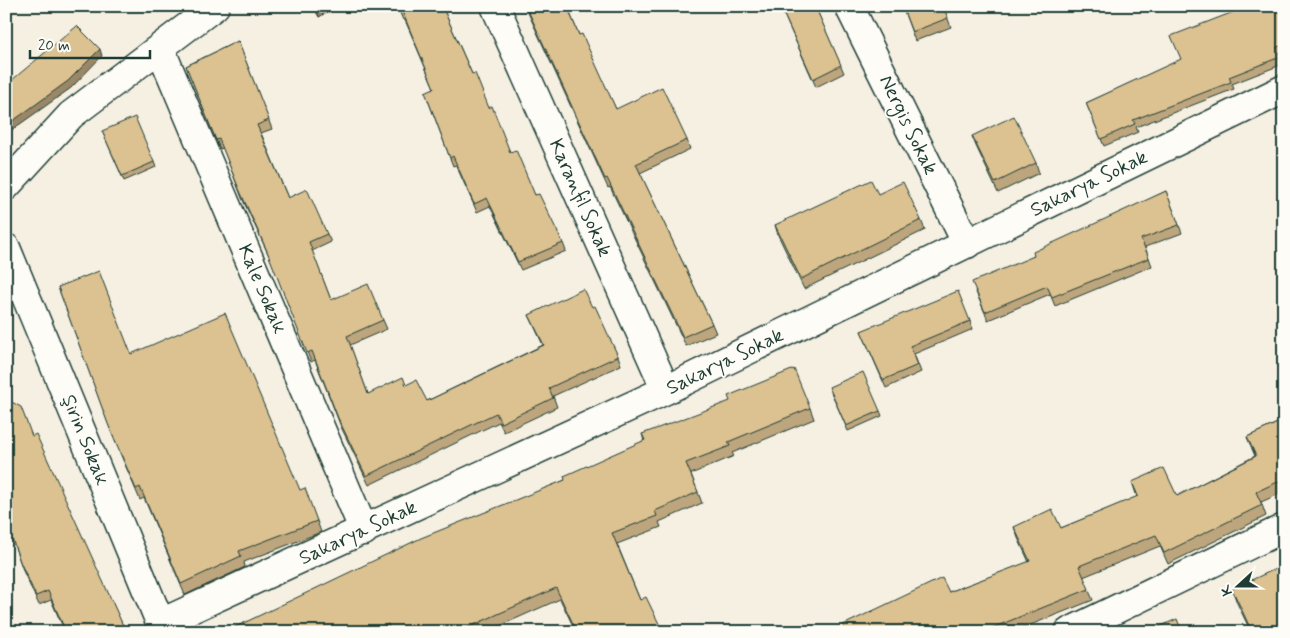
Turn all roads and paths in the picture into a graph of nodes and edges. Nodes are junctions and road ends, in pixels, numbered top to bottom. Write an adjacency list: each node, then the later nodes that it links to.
1 (215, 6): 4 (street)
2 (495, 6): 9 (street, Karanfil Sokak)
3 (849, 6): 7 (street, Nergis Sokak)
4 (160, 48): 6 (street); 11 (street, Kale Sokak)
5 (1284, 89): 7 (street, Sakarya Sokak)
6 (6, 186)
7 (967, 244): 9 (street, Sakarya Sokak)
8 (6, 248): 12 (street, Şirin Sokak)
9 (666, 390): 11 (street, Sakarya Sokak)
10 (1284, 528): 13 (street)
11 (364, 531): 12 (street, Sakarya Sokak)
12 (162, 628)
13 (1069, 632)

